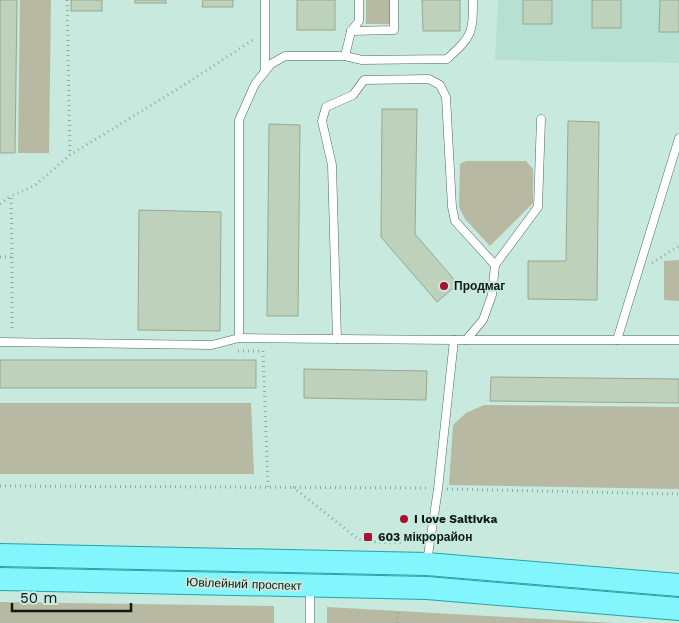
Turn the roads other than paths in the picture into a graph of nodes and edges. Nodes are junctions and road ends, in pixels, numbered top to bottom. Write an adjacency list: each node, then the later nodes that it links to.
1 (265, 0): 7 (lane)
2 (359, 0): 5 (lane)
3 (394, 0): 5 (lane)
4 (473, 0): 6 (lane)
5 (351, 30): 6 (lane)
6 (345, 56): 7 (lane)
7 (265, 71): 11 (lane)
8 (541, 119): 10 (lane)
9 (679, 138): 15 (lane)
10 (495, 266): 12 (lane); 14 (lane)
11 (239, 338): 12 (lane); 17 (lane)
12 (337, 338): 13 (lane)
13 (454, 340): 14 (lane); 20 (lane)
14 (466, 340): 15 (lane)
15 (617, 340): 16 (lane)
16 (679, 340)
17 (0, 342)
18 (0, 555): 19 (main road, Ювілейний проспект)
19 (201, 559): 20 (main road, Ювілейний проспект); 22 (main road)
20 (427, 564): 23 (main road, Ювілейний проспект); 25 (main road)
21 (0, 579): 22 (main road, Ювілейний проспект)
22 (201, 583): 24 (main road, Ювілейний проспект)
23 (679, 585)
24 (310, 586): 25 (main road, Ювілейний проспект); 27 (lane)
25 (428, 588): 26 (main road, Ювілейний проспект)
26 (679, 609)
27 (310, 623)

